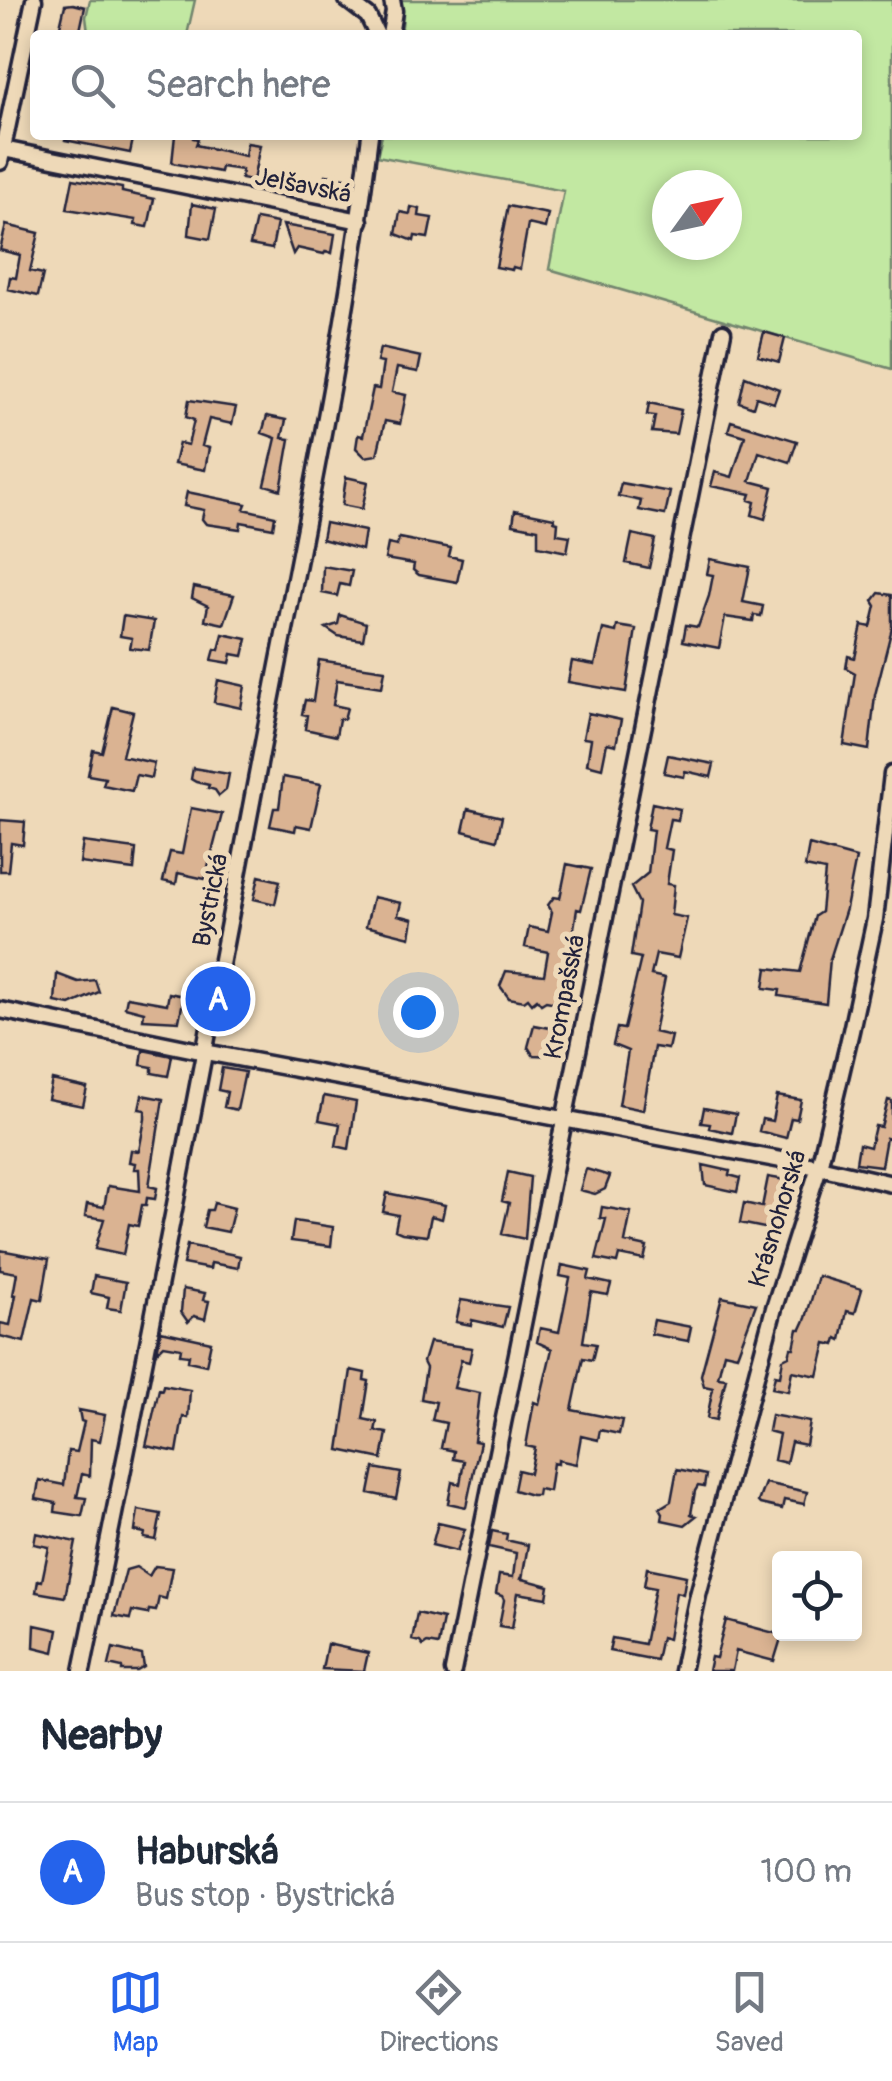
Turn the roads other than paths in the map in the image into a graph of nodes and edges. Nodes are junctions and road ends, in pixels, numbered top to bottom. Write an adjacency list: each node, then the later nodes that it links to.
1 (34, 0): 8 (street)
2 (389, 0): 4 (street); 6 (street)
3 (356, 2): 4 (street)
4 (368, 16): 5 (street)
5 (374, 30)
6 (391, 30)
7 (369, 140): 9 (street, Bystrická)
8 (1, 155): 9 (street, Jelšavská)
9 (360, 221): 13 (street, Bystrická)
10 (723, 332): 14 (street, Krompašská)
11 (892, 774): 15 (street, Krásnohorská)
12 (0, 1010): 13 (street)
13 (205, 1052): 14 (street); 17 (street, Bystrická)
14 (564, 1118): 15 (street); 18 (street, Krompašská)
15 (819, 1167): 16 (street); 19 (street, Krásnohorská)
16 (892, 1184)
17 (82, 1671)
18 (454, 1671)
19 (682, 1671)

